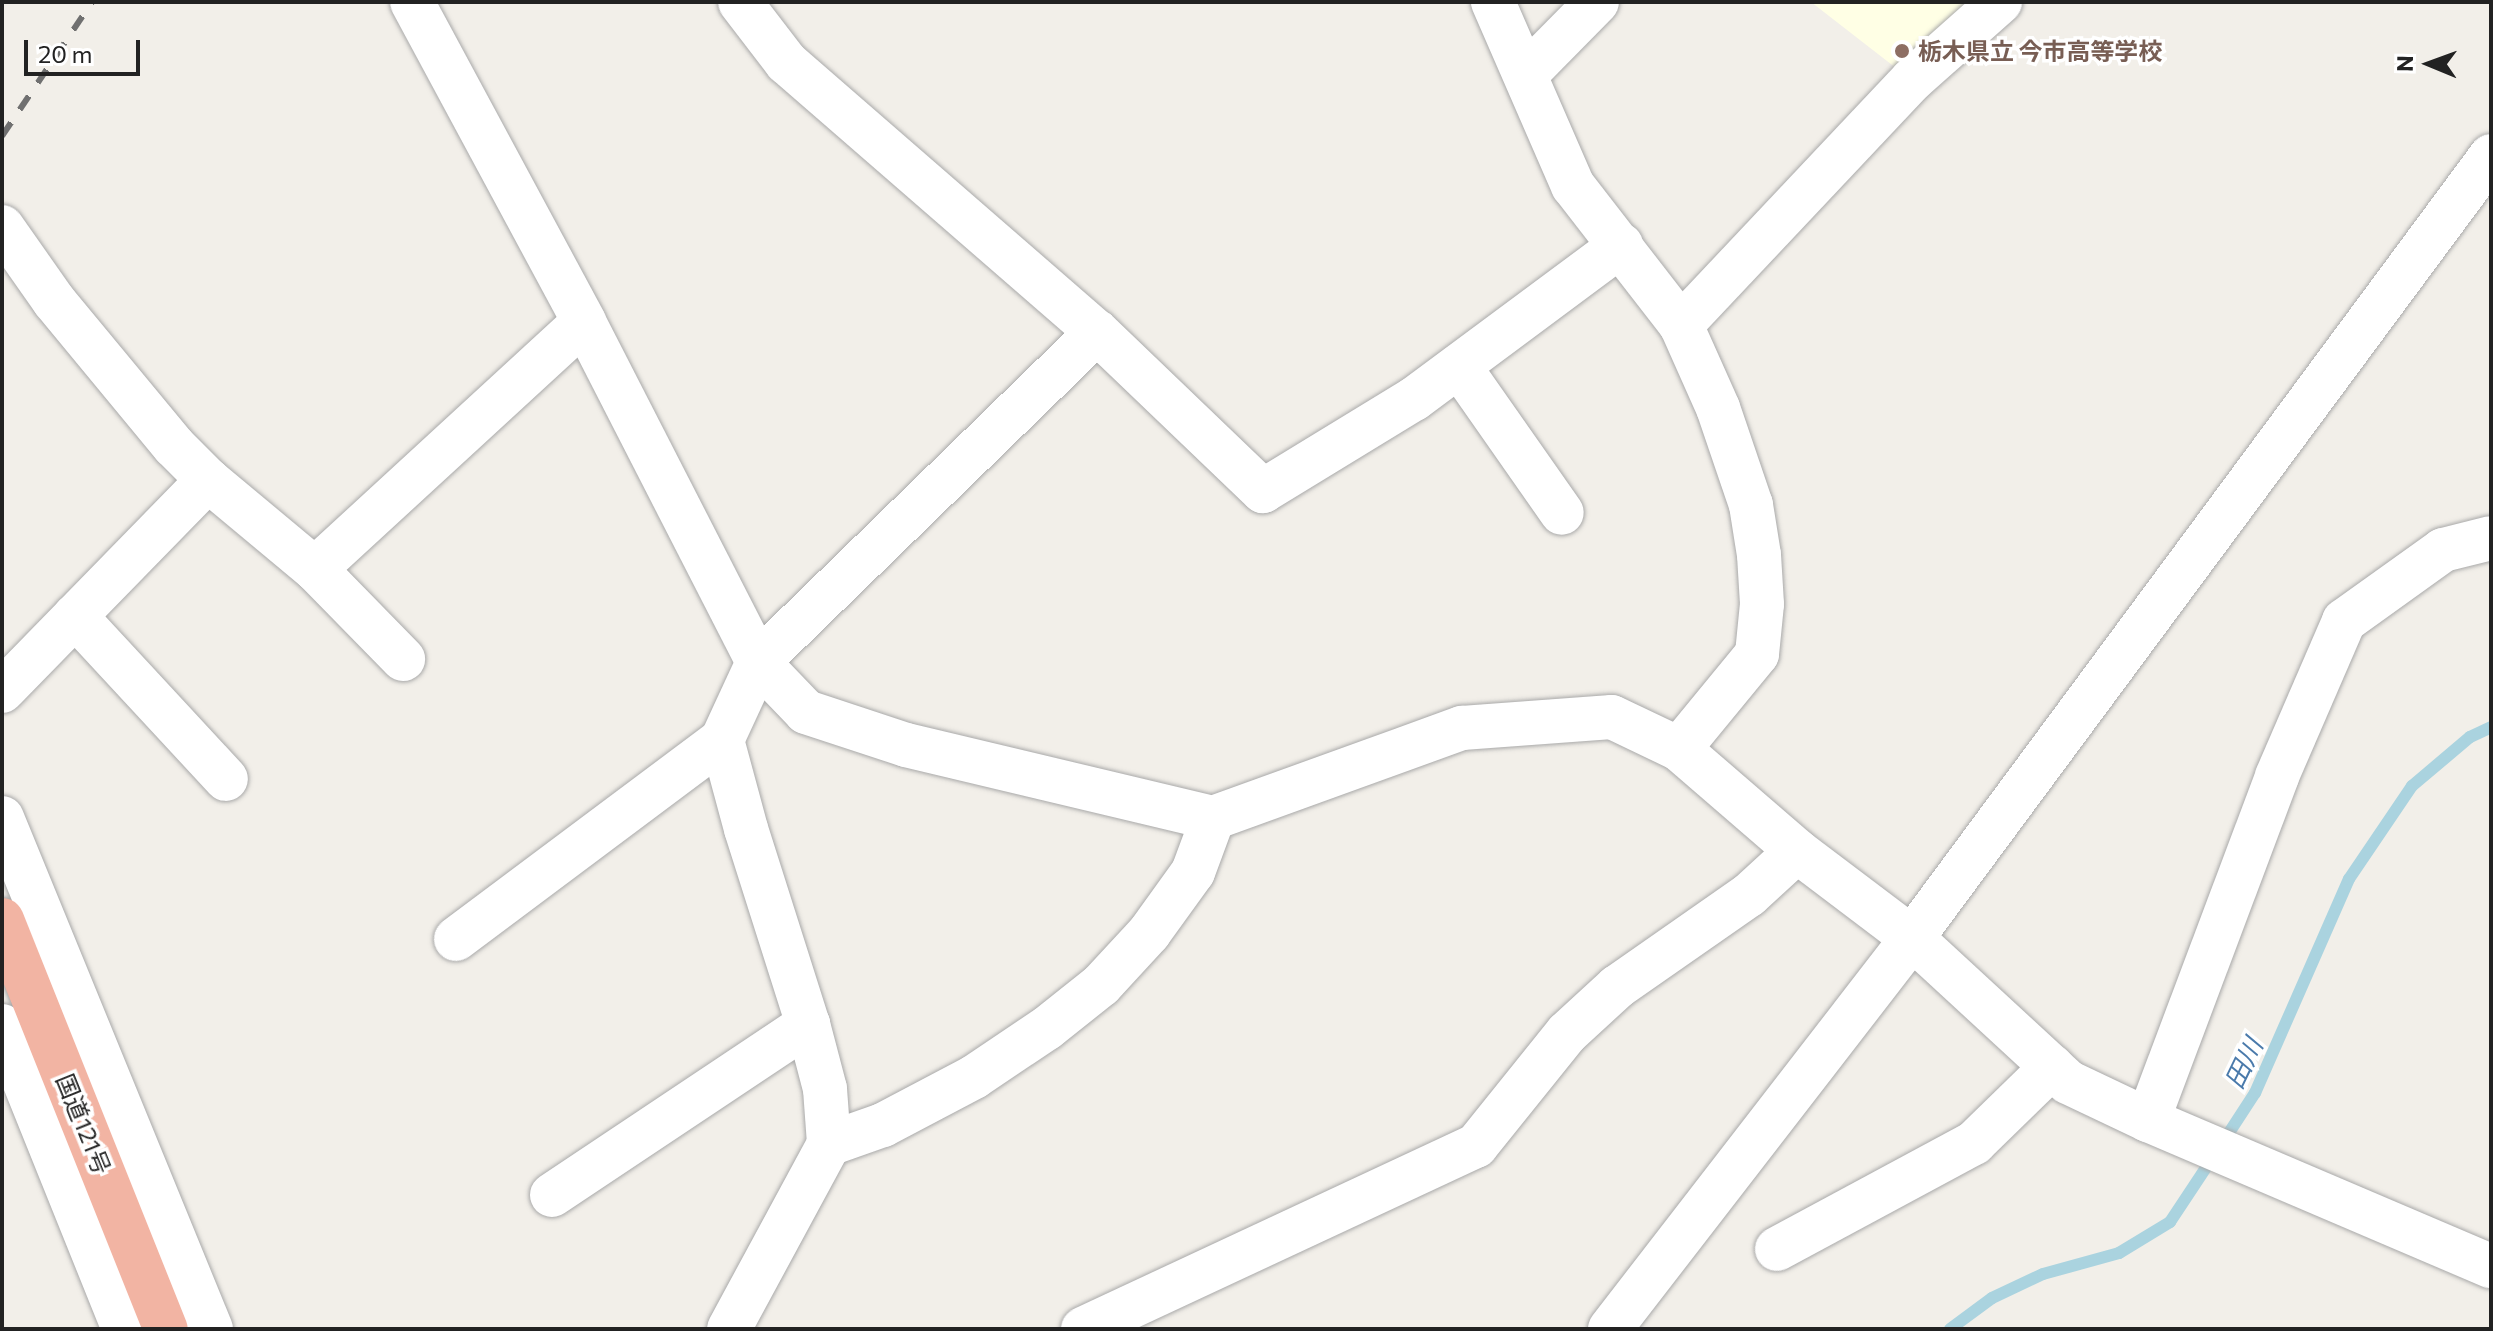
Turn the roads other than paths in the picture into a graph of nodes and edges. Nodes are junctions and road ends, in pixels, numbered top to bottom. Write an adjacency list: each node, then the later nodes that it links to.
1 (412, 2): 10 (street)
2 (740, 2): 12 (street)
3 (1493, 2): 6 (street)
4 (1597, 2): 6 (street)
5 (2000, 2): 11 (street)
6 (1526, 74): 9 (street)
7 (2491, 156): 29 (street)
8 (2, 227): 14 (street)
9 (1621, 245): 11 (street); 13 (street)
10 (584, 322): 17 (street); 20 (street)
11 (1681, 325): 23 (street)
12 (1097, 332): 13 (street); 20 (street)
13 (1459, 366): 15 (street)
14 (208, 480): 17 (street); 18 (street)
15 (1562, 513)
16 (2491, 538): 34 (street)
17 (315, 569): 19 (street)
18 (75, 616): 21 (street); 24 (street)
19 (403, 659)
20 (758, 662): 22 (street); 26 (street)
21 (2, 691)
22 (722, 740): 30 (street); 31 (street)
23 (1679, 749): 26 (street); 27 (street)
24 (226, 779)
25 (2, 818): 41 (street)
26 (1213, 818): 35 (street)
27 (1797, 851): 29 (street); 43 (street)
28 (2, 920): 40 (highway, 国道121号)
29 (1912, 938): 33 (street); 44 (street)
30 (456, 939)
31 (808, 1024): 35 (street); 36 (street)
32 (2, 1026): 39 (street)
33 (2052, 1067): 34 (street); 37 (street)
34 (2148, 1120): 38 (street)
35 (829, 1144): 42 (street)
36 (552, 1195)
37 (1777, 1249)
38 (2491, 1266)
39 (124, 1329)
40 (166, 1329)
41 (211, 1329)
42 (729, 1329)
43 (1083, 1329)
44 (1610, 1329)

